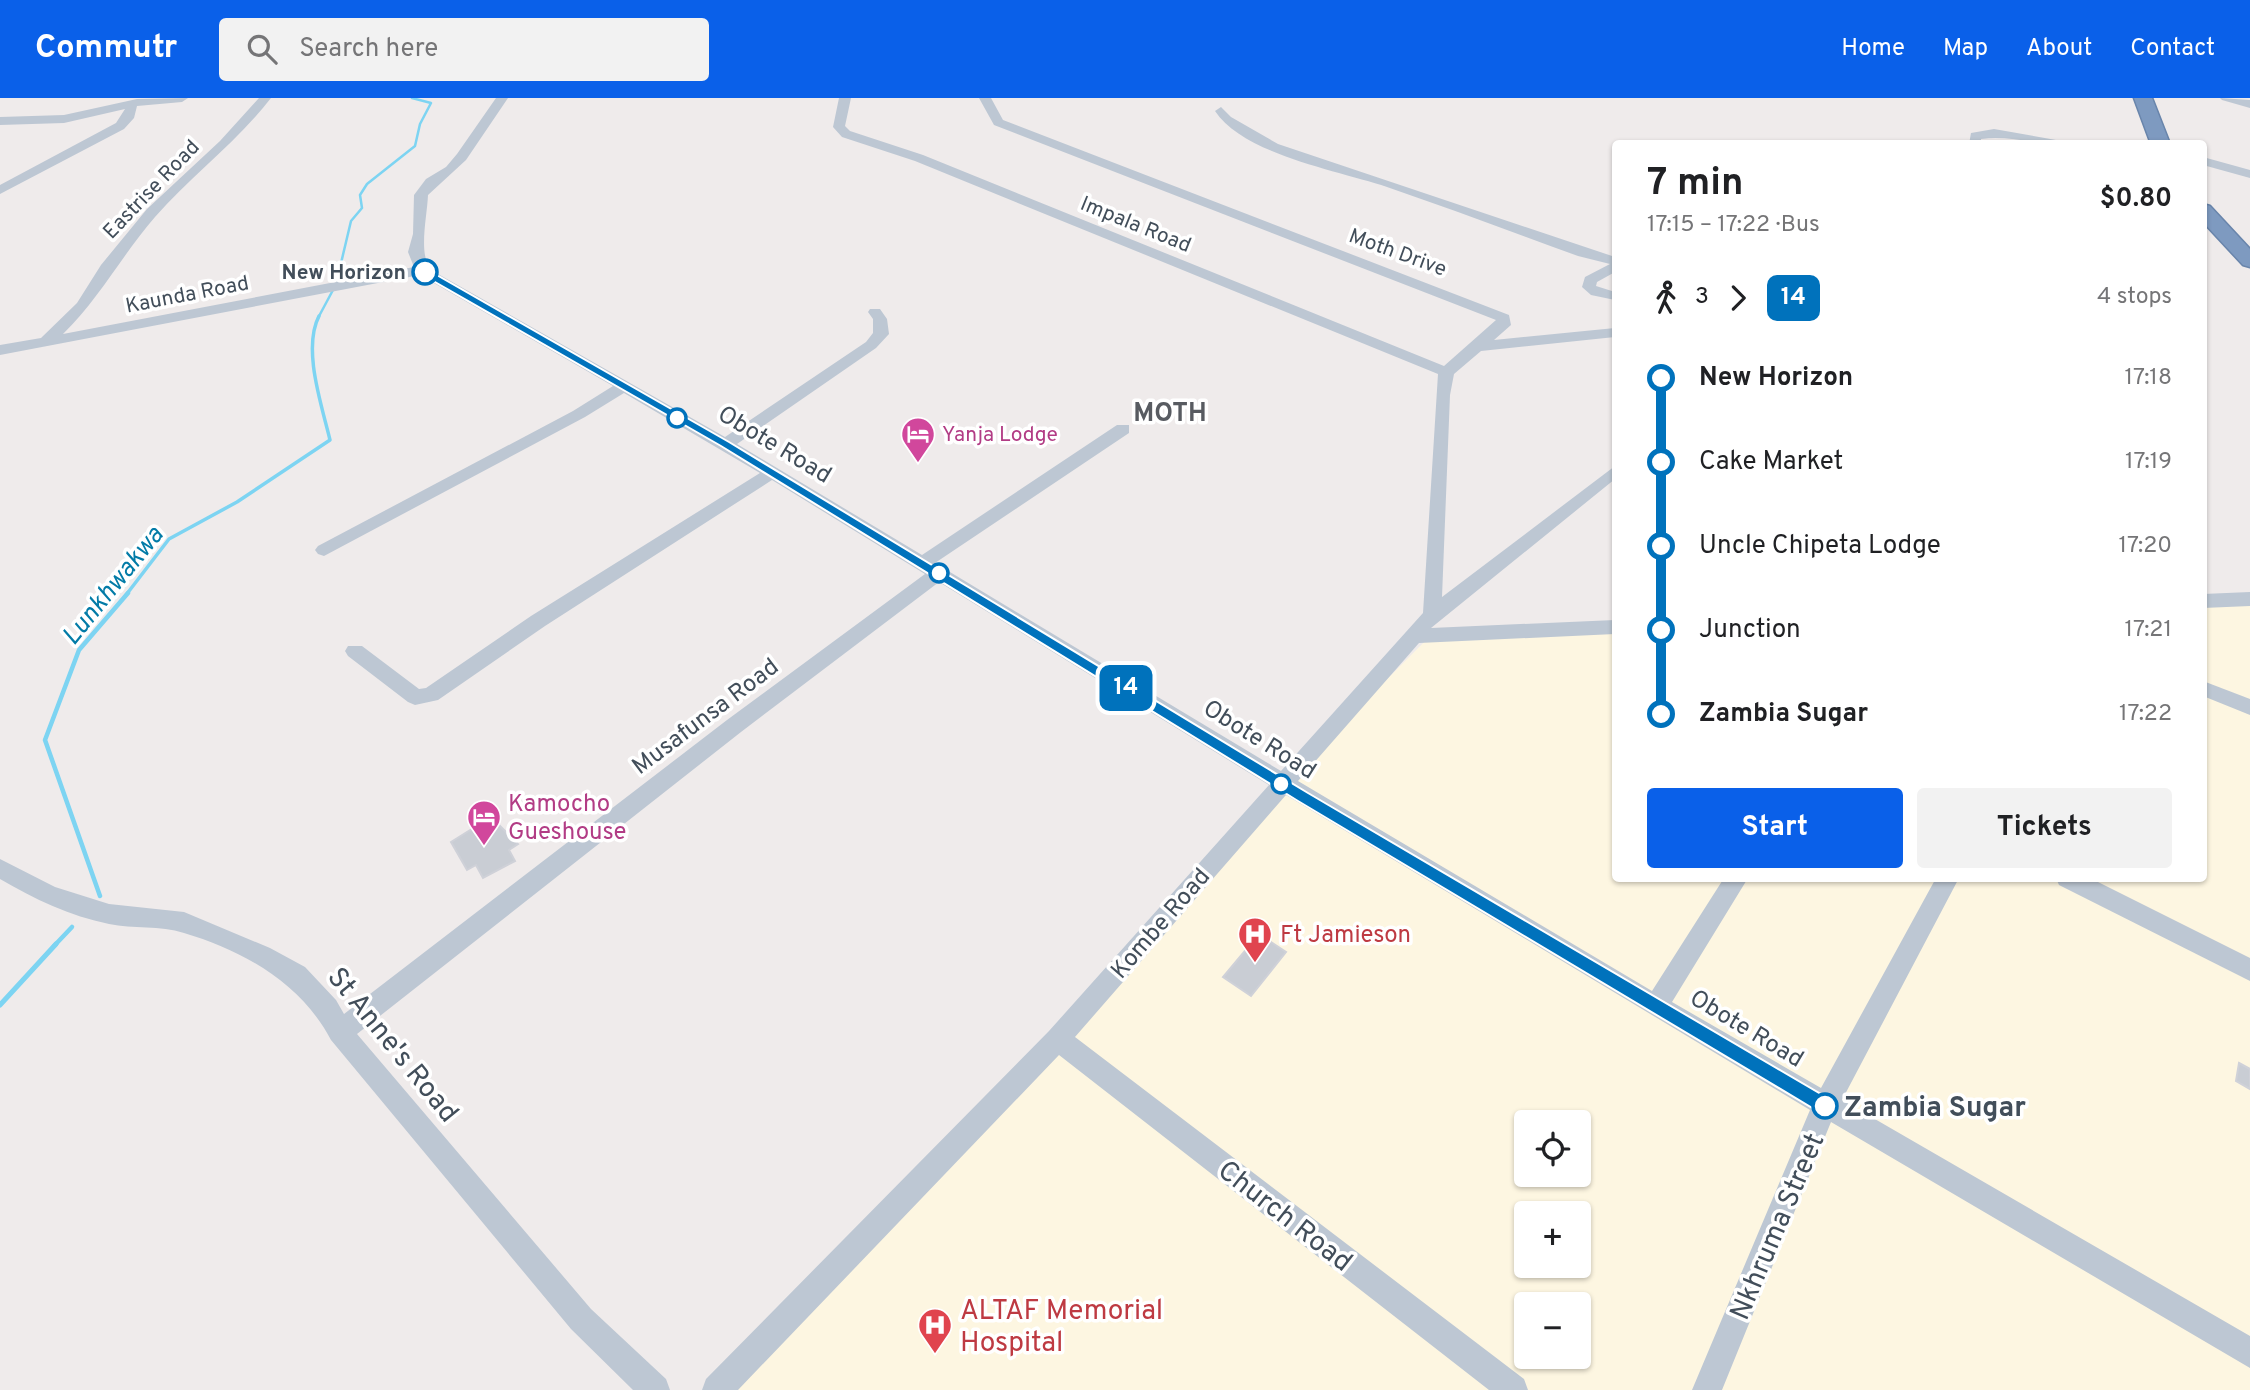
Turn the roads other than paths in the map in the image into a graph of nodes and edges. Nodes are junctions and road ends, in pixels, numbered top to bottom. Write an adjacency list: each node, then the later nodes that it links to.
1 (182, 98): 8 (street)
2 (265, 98): 26 (street, Eastrise Road)
3 (502, 98): 22 (street)
4 (845, 98): 29 (street, Impala Road)
5 (985, 98): 27 (street, Moth Drive)
6 (2143, 98): 14 (highway)
7 (2226, 98): 9 (street)
8 (136, 102): 11 (street); 17 (street)
9 (2250, 104)
10 (1221, 111): 19 (street)
11 (0, 121)
12 (1975, 140): 13 (street)
13 (2033, 140)
14 (2159, 140)
15 (2207, 162): 16 (street)
16 (2250, 174)
17 (0, 190)
18 (2207, 214): 20 (highway)
19 (1612, 260)
20 (2250, 261)
21 (1612, 269): 23 (street)
22 (423, 270): 26 (street, Kaunda Road); 30 (street, Obote Road)
23 (1612, 295)
24 (875, 312): 32 (street)
25 (1612, 332): 27 (street)
26 (44, 342): 28 (street, Kaunda Road)
27 (1472, 348): 29 (street, Moth Drive)
28 (0, 350)
29 (1446, 372): 39 (street)
30 (624, 386): 32 (street, Obote Road); 35 (street)
31 (1123, 429): 36 (street, Musafunsa Road)
32 (725, 444): 33 (street, Obote Road)
33 (772, 473): 36 (street, Obote Road); 42 (street)
34 (1612, 473): 39 (street, Kombe Road)
35 (324, 550)
36 (931, 568): 45 (street, Obote Road); 52 (street, Musafunsa Road)
37 (2250, 599): 38 (street)
38 (2207, 601)
39 (1432, 615): 41 (street, Kombe Road)
40 (1612, 627): 41 (street)
41 (1416, 636): 45 (street, Kombe Road)
42 (355, 651)
43 (2207, 690): 44 (street)
44 (2250, 707)
45 (1281, 784): 51 (street, Obote Road); 53 (street, Kombe Road)
46 (0, 868): 52 (street, St Anne's Road)
47 (1734, 882): 51 (street)
48 (1946, 882): 54 (street, Nkhruma Street)
49 (2075, 882): 50 (street)
50 (2250, 970)
51 (1657, 1005): 54 (street, Obote Road)
52 (340, 1032): 56 (street, St Anne's Road)
53 (1058, 1039): 57 (street, Kombe Road); 58 (street, Church Road)
54 (1825, 1106): 55 (street, Obote Road); 59 (street, Nkhruma Street)
55 (2250, 1353)
56 (656, 1390)
57 (717, 1390)
58 (1513, 1390)
59 (1707, 1390)

